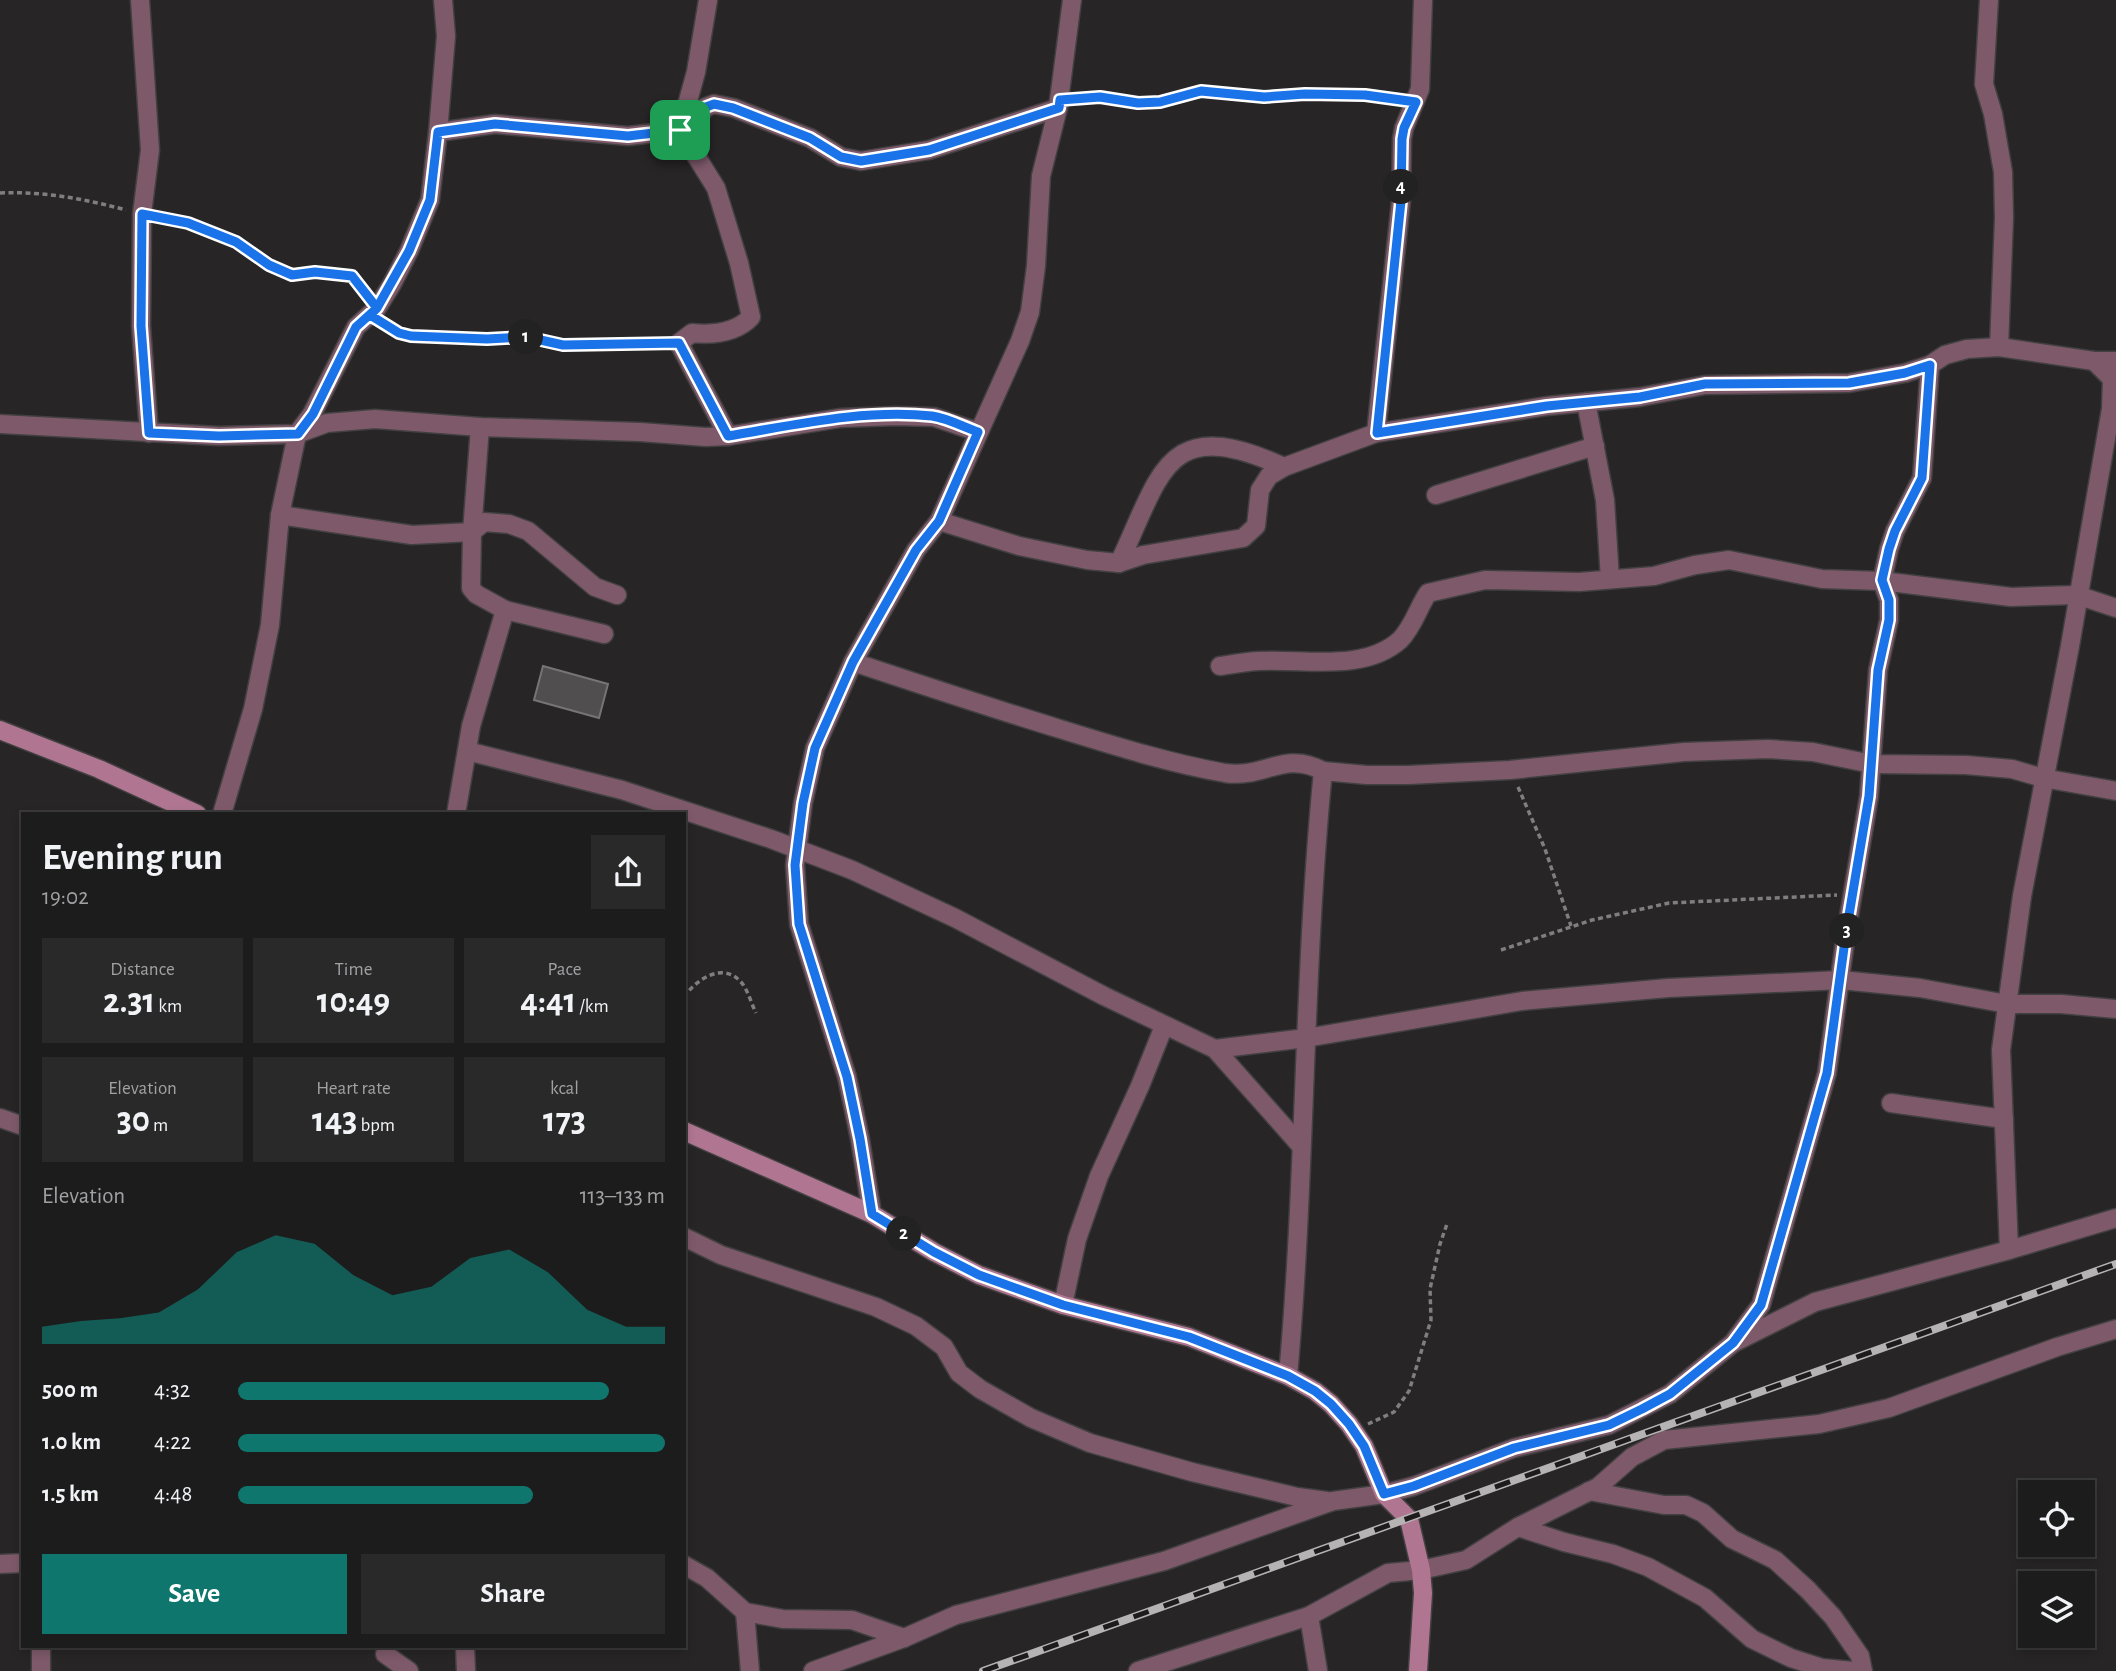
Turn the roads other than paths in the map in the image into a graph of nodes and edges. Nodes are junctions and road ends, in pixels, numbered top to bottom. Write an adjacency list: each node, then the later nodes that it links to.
1 (140, 0): 18 (street)
2 (443, 0): 9 (street)
3 (708, 0): 8 (street)
4 (1072, 0): 7 (street)
5 (1423, 0): 19 (street)
6 (1989, 0): 10 (street)
7 (1059, 104): 8 (street); 17 (street)
8 (680, 130): 9 (street); 21 (street)
9 (438, 132): 20 (street)
10 (1999, 347): 11 (street); 13 (street)
11 (2094, 361): 12 (street); 32 (street)
12 (2116, 361)
13 (1930, 365): 14 (street); 30 (street)
14 (1586, 402): 19 (street); 22 (street)
15 (0, 424): 18 (street)
16 (480, 427): 20 (street); 21 (street); 27 (street)
17 (978, 432): 21 (street); 26 (street)
18 (149, 433): 20 (street)
19 (1377, 433): 23 (street)
20 (298, 434): 25 (street)
21 (728, 436)
22 (1595, 446): 24 (street); 29 (street)
23 (1284, 467): 28 (street); 28 (street)
24 (1436, 495)
25 (280, 515): 27 (street); 46 (street)
26 (939, 521): 28 (street); 36 (street)
27 (472, 532): 31 (street); 34 (street)
28 (1119, 563)
29 (1610, 579): 30 (street); 37 (street)
30 (1882, 580): 32 (street); 40 (street)
31 (617, 595)
32 (2077, 595): 33 (street); 42 (street)
33 (2116, 608)
34 (505, 610): 35 (street); 39 (street)
35 (604, 634)
36 (853, 662): 41 (street); 49 (street)
37 (1220, 666)
38 (0, 730): 45 (street)
39 (467, 751): 44 (street); 47 (street)
40 (1872, 764): 41 (street); 42 (street); 50 (street)
41 (1323, 771): 54 (street)
42 (2043, 778): 43 (street); 51 (street)
43 (2116, 791)
44 (672, 810)
45 (193, 812)
46 (223, 812)
47 (456, 812)
48 (686, 814): 49 (street)
49 (797, 848): 53 (street); 62 (street)
50 (1841, 980): 51 (street); 54 (street); 68 (street)
51 (2007, 1003): 52 (street); 58 (street)
52 (2116, 1009)
53 (1164, 1026): 55 (street); 66 (street)
54 (1306, 1038): 55 (street); 61 (street)
55 (1214, 1049): 61 (street)
56 (1891, 1103): 58 (street)
57 (0, 1118): 59 (street)
58 (2004, 1119): 65 (street)
59 (21, 1125)
60 (686, 1132): 62 (street)
61 (1301, 1146): 69 (street)
62 (872, 1214): 66 (street)
63 (2116, 1218): 65 (street)
64 (686, 1238): 72 (street)
65 (2009, 1250): 68 (street)
66 (1063, 1305): 69 (street)
67 (2116, 1329): 70 (street)
68 (1733, 1343): 71 (street)
69 (1288, 1376): 71 (street)
70 (1590, 1491): 73 (street); 93 (street)
71 (1384, 1494): 72 (street); 77 (street)
72 (1333, 1501): 80 (street)
73 (1518, 1527): 77 (street); 92 (street)
74 (21, 1563): 75 (street)
75 (0, 1564)
76 (686, 1566): 78 (street)
77 (1421, 1570): 79 (street); 91 (street)
78 (745, 1612): 80 (street); 87 (street)
79 (1309, 1616): 89 (street); 90 (street)
80 (904, 1638): 88 (street)
81 (41, 1648): 84 (street)
82 (465, 1648): 86 (street)
83 (385, 1654): 85 (street)
84 (41, 1671)
85 (409, 1671)
86 (466, 1671)
87 (750, 1671)
88 (813, 1671)
89 (1138, 1671)
90 (1318, 1671)
91 (1418, 1671)
92 (1853, 1671)
93 (1863, 1671)

